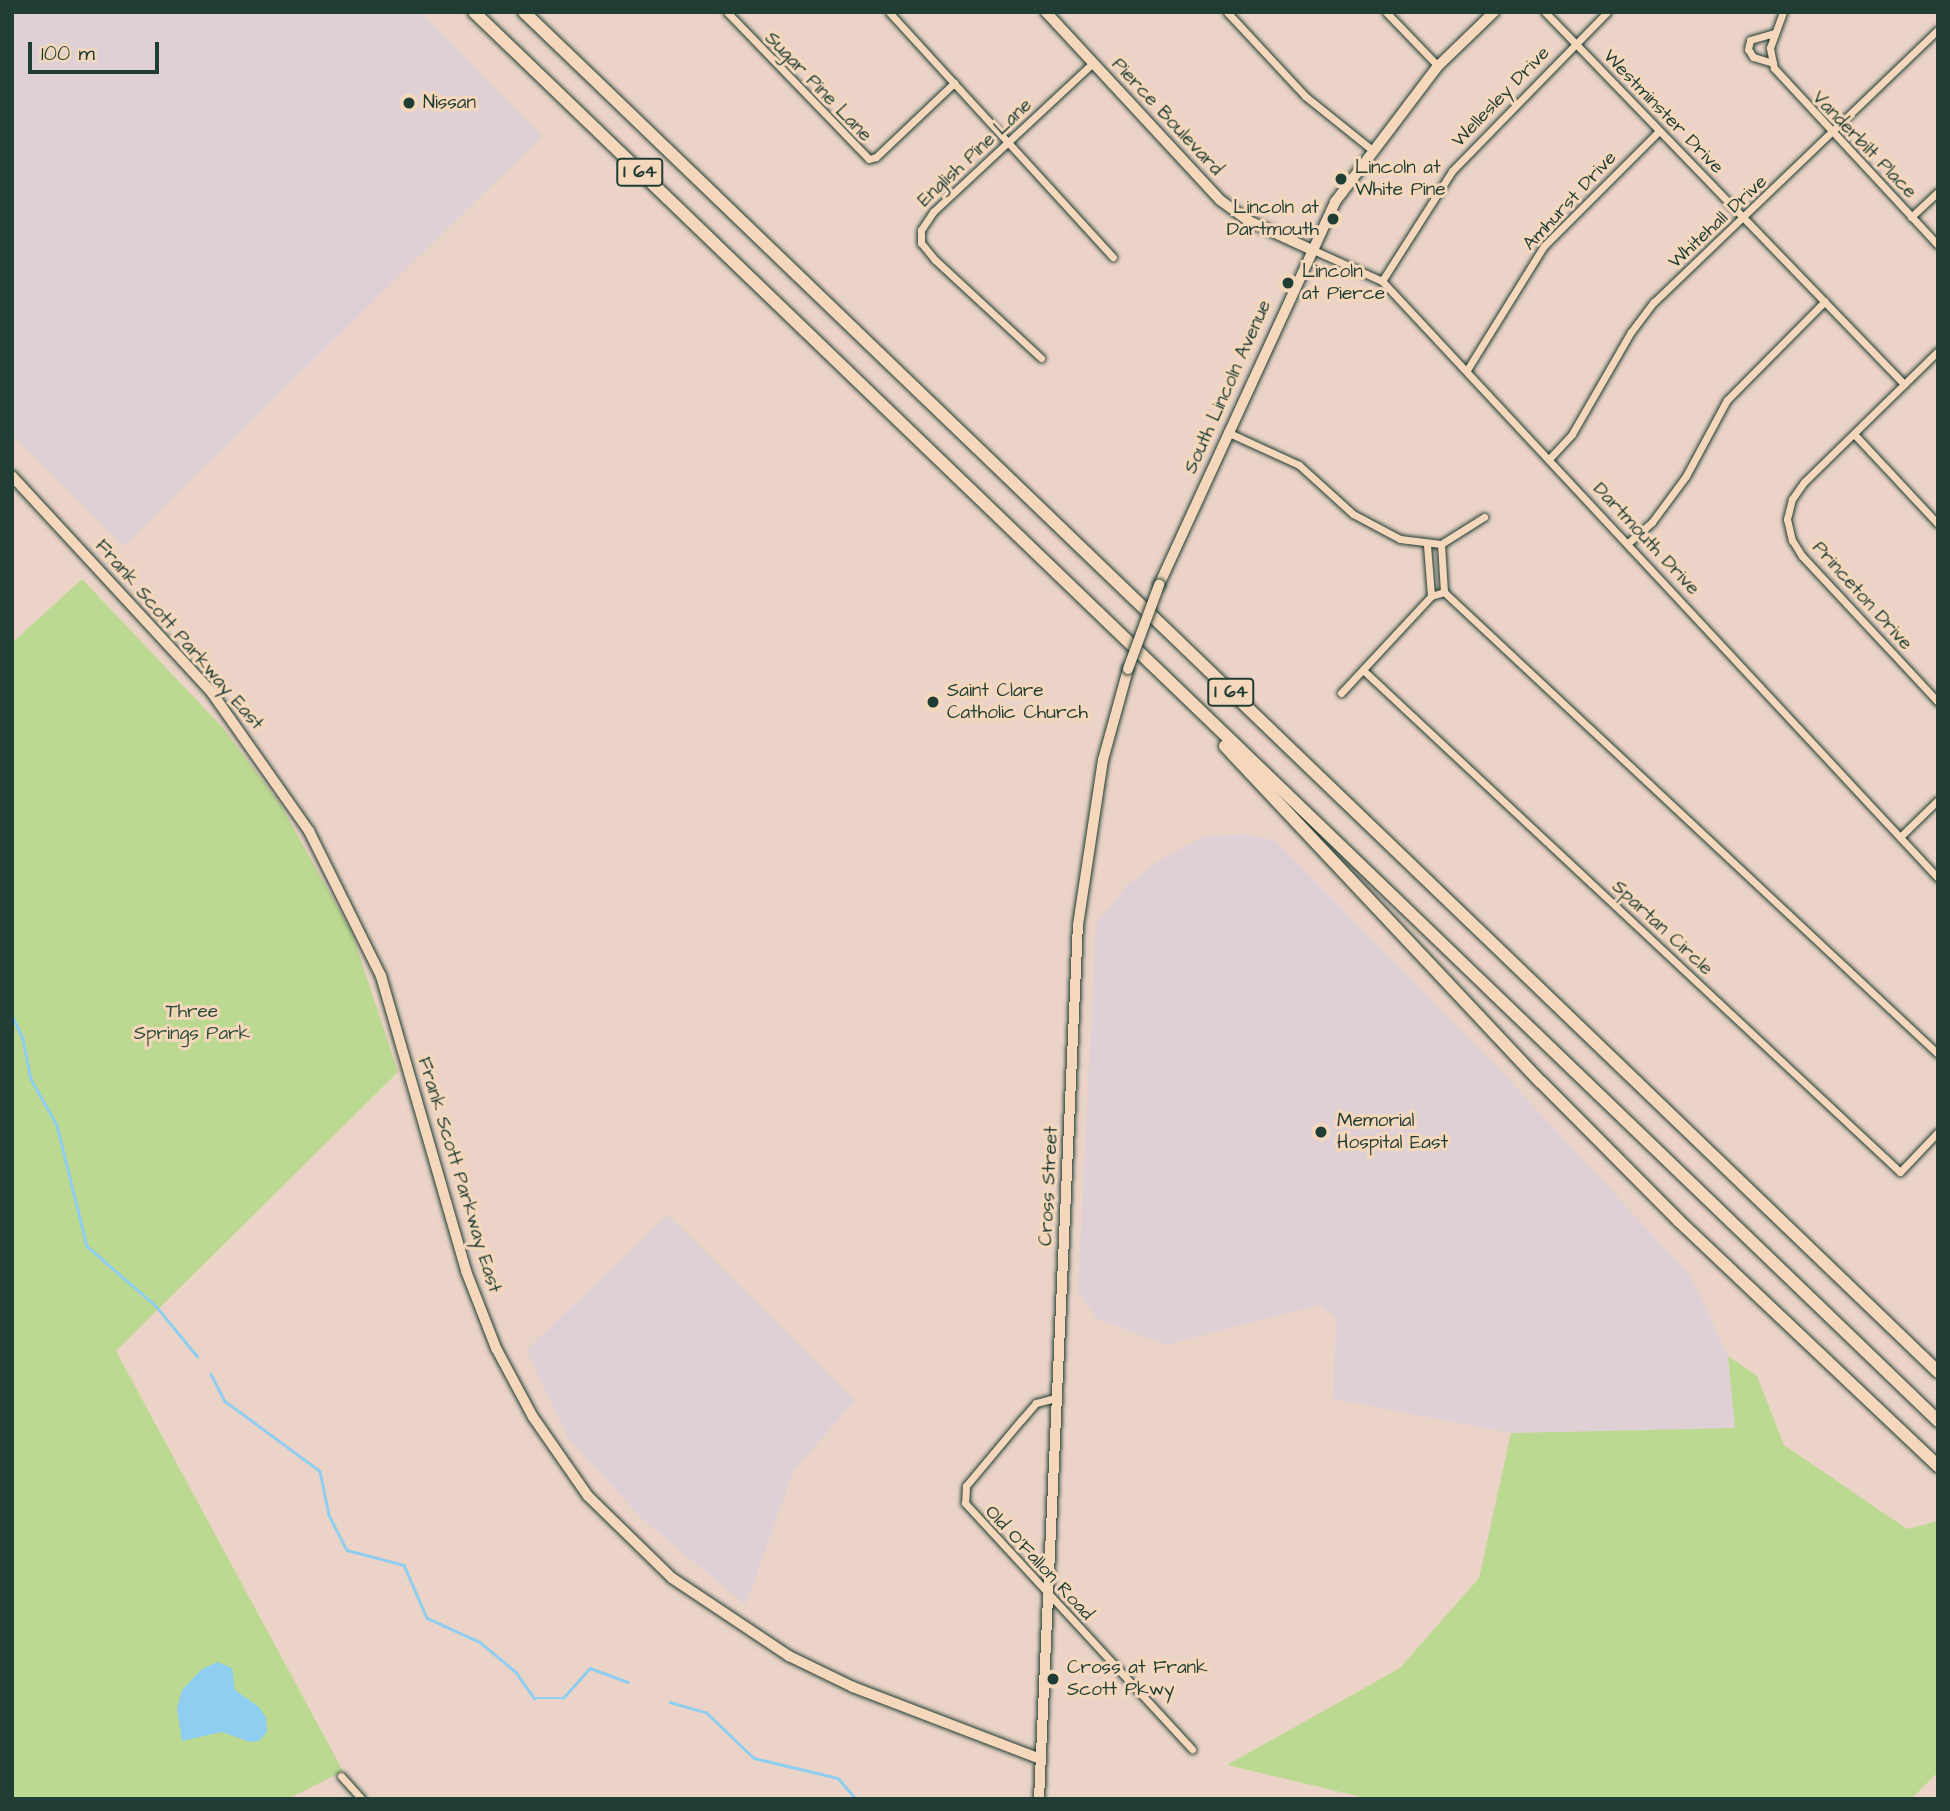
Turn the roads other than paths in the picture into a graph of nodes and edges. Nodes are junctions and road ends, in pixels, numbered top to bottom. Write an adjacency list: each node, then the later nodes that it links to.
1 (474, 12): 49 (highway, I 64)
2 (524, 12): 56 (highway, I 64)
3 (727, 12): 18 (street, Sugar Pine Lane)
4 (889, 12): 18 (street)
5 (1046, 12): 15 (main road, Pierce Boulevard)
6 (1227, 12): 22 (street)
7 (1386, 12): 17 (street)
8 (1493, 12): 17 (main road, South Lincoln Avenue)
9 (1545, 12): 14 (street, Westminster Drive)
10 (1608, 12): 14 (street, Wellesley Drive)
11 (1783, 12): 13 (street)
12 (1938, 30): 20 (street, Whitehall Drive)
13 (1774, 33): 16 (street); 16 (street, Vanderbilt Place)
14 (1575, 43): 19 (street, Westminster Drive); 29 (street, Wellesley Drive)
15 (1093, 63): 21 (street, English Pine Lane); 27 (main road, Pierce Boulevard)
16 (1773, 63): 20 (street, Vanderbilt Place)
17 (1438, 65): 22 (main road, South Lincoln Avenue)
18 (954, 83): 21 (street)
19 (1660, 131): 25 (street, Westminster Drive); 33 (street, Amhurst Drive)
20 (1833, 134): 24 (street, Vanderbilt Place); 25 (street, Whitehall Drive)
21 (1010, 144): 28 (street); 32 (street, English Pine Lane)
22 (1371, 149): 27 (main road, South Lincoln Avenue)
23 (1938, 192): 24 (street)
24 (1911, 217): 26 (street, Vanderbilt Place)
25 (1745, 219): 30 (street, Westminster Drive); 37 (street, Whitehall Drive)
26 (1938, 245)
27 (1310, 249): 29 (street, Dartmouth Drive); 35 (main road, South Lincoln Avenue)
28 (1113, 257)
29 (1382, 281): 33 (street, Dartmouth Drive)
30 (1825, 301): 34 (street, Westminster Drive); 41 (street)
31 (1938, 351): 34 (street, Princeton Drive)
32 (1041, 358)
33 (1467, 370): 37 (street, Dartmouth Drive)
34 (1904, 384): 36 (street, Princeton Drive)
35 (1227, 432): 43 (street); 44 (main road, South Lincoln Avenue)
36 (1854, 434): 40 (street); 50 (street, Princeton Drive)
37 (1549, 459): 41 (street, Dartmouth Drive)
38 (12, 476): 62 (main road, Frank Scott Parkway East)
39 (1484, 517): 42 (street)
40 (1937, 523)
41 (1628, 543): 52 (street, Dartmouth Drive)
42 (1441, 544): 43 (street); 45 (street)
43 (1427, 545): 46 (street)
44 (1159, 585): 57 (main road, Cross Street, bridge)
45 (1444, 592): 46 (street); 54 (street)
46 (1431, 596): 47 (street)
47 (1363, 670): 48 (street); 55 (street, Spartan Circle)
48 (1341, 693)
49 (1187, 700): 58 (highway, I 64); 59 (highway)
50 (1938, 702)
51 (1938, 800): 52 (street)
52 (1900, 837): 53 (street, Dartmouth Drive)
53 (1938, 878)
54 (1938, 1054)
55 (1938, 1132)
56 (1938, 1372)
57 (1055, 1398): 60 (main road, Cross Street); 60 (street, Old O'Fallon Road)
58 (1938, 1421)
59 (1938, 1466)
60 (1048, 1595): 61 (street, Old O'Fallon Road); 62 (main road, Cross Street)
61 (1192, 1749)
62 (1041, 1759): 65 (main road, Cross Street)
63 (341, 1776): 64 (street)
64 (362, 1799)
65 (1040, 1799)

